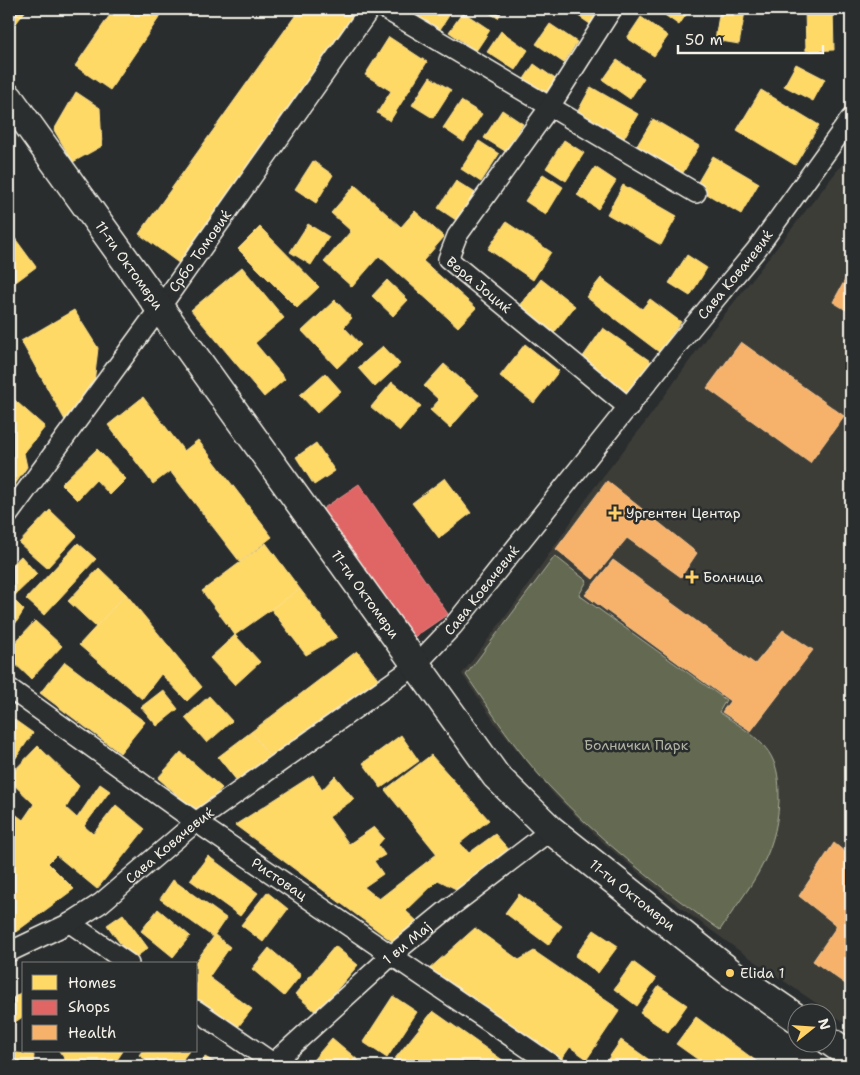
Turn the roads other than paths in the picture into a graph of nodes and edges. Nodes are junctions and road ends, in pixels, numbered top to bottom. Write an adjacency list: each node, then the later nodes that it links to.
1 (370, 9): 8 (street, Србо Томовиќ)
2 (385, 9): 5 (street)
3 (612, 9): 5 (street, Вера Јоциќ)
4 (9, 98): 8 (main road, 11-ти Октомври)
5 (549, 108): 7 (street); 9 (street, Вера Јоциќ)
6 (851, 118): 9 (street, Сава Ковачевиќ)
7 (696, 193)
8 (159, 309): 10 (street, Србо Томовиќ); 11 (main road, 11-ти Октомври)
9 (628, 408): 11 (street, Сава Ковачевиќ)
10 (9, 514)
11 (415, 666): 13 (street, Сава Ковачевиќ); 14 (main road, 11-ти Октомври)
12 (9, 688): 13 (street, Ристовац)
13 (196, 822): 15 (street, Сава Ковачевиќ); 17 (street, Ристовац)
14 (551, 830): 17 (street, 1 ви Мај); 20 (main road, 11-ти Октомври)
15 (70, 923): 16 (street, Сава Ковачевиќ); 18 (street)
16 (9, 952)
17 (392, 955): 23 (street, 1 ви Мај); 24 (street, Ристовац)
18 (126, 962)
19 (198, 1011): 23 (street)
20 (788, 1012)
21 (838, 1047): 22 (main road)
22 (851, 1056): 25 (street)
23 (272, 1064)
24 (554, 1066)
25 (838, 1066)

